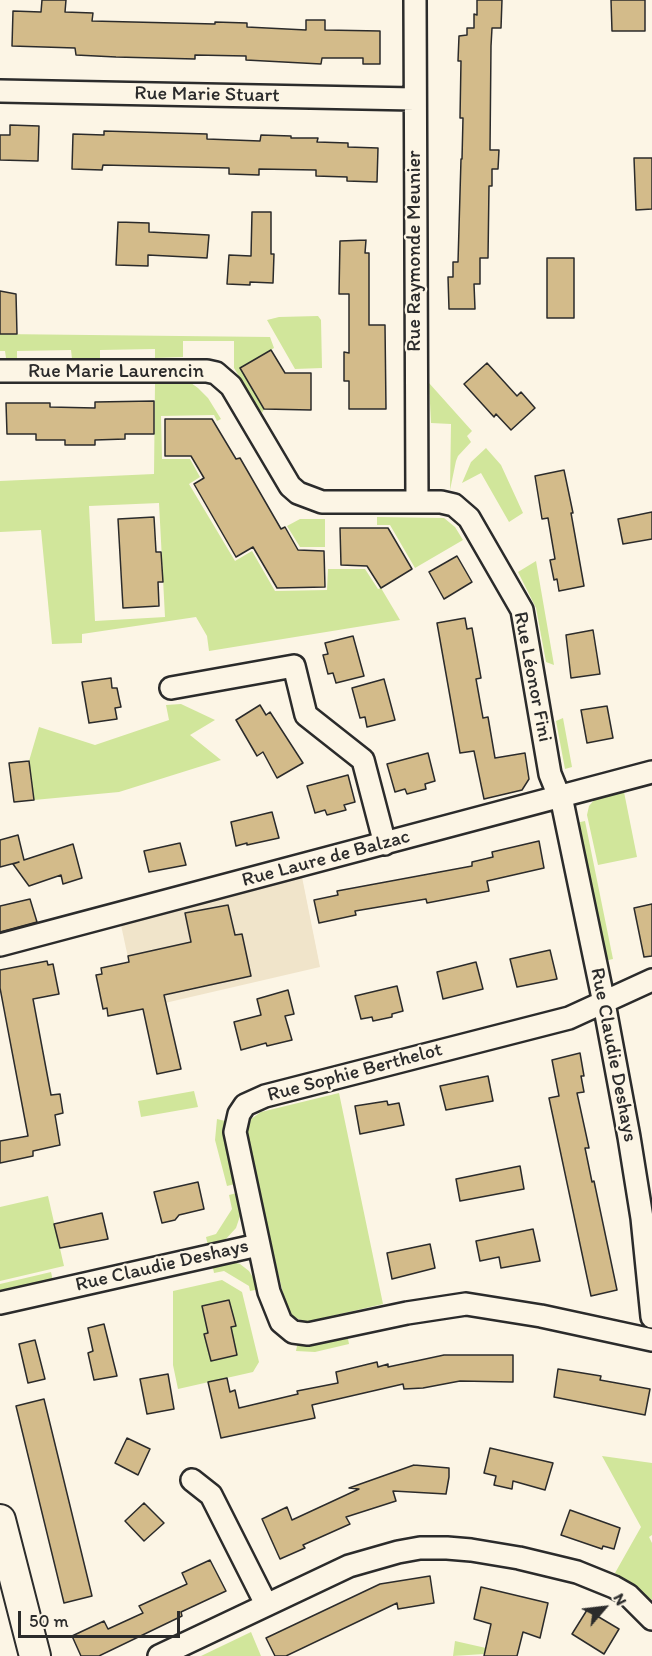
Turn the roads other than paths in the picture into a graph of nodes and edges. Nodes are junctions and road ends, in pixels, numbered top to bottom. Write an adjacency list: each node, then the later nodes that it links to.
1 (415, 0): 3 (street, Rue Raymonde Meunier)
2 (0, 91): 3 (street, Rue Marie Stuart)
3 (414, 99): 5 (street, Rue Raymonde Meunier)
4 (0, 371): 5 (street, Rue Marie Laurencin)
5 (417, 502): 8 (street, Rue Léonor Fini)
6 (171, 688): 9 (street)
7 (652, 772): 8 (street, Rue Laure de Balzac)
8 (560, 796): 9 (street, Rue Laure de Balzac); 12 (street, Rue Claudie Deshays)
9 (385, 844): 10 (street, Rue Laure de Balzac)
10 (0, 945)
11 (652, 980): 12 (street)
12 (604, 1003): 13 (street, Rue Sophie Berthelot); 15 (street, Rue Claudie Deshays)
13 (258, 1245): 14 (street, Rue Claudie Deshays); 16 (street, Rue Claudie Deshays)
14 (0, 1302)
15 (652, 1317)
16 (652, 1340)
17 (192, 1480): 19 (street)
18 (0, 1520): 21 (street)
19 (266, 1604): 20 (street); 22 (street)
20 (652, 1619)
21 (35, 1656)
22 (159, 1656)

